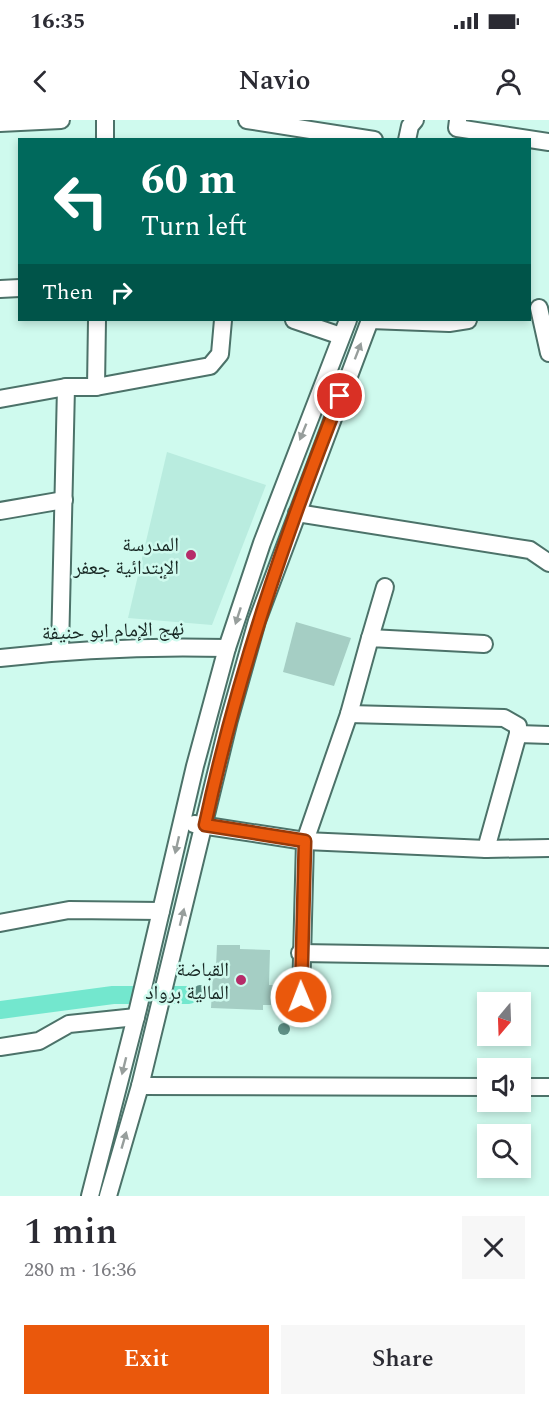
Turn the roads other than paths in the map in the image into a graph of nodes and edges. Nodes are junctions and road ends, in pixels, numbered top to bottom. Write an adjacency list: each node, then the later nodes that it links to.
1 (61, 120): 5 (street)
2 (105, 120): 8 (street)
3 (247, 120): 6 (street)
4 (415, 120): 10 (street)
5 (0, 123)
6 (339, 126): 9 (street)
7 (456, 127): 11 (street)
8 (105, 138)
9 (369, 138)
10 (407, 138)
11 (516, 138)
12 (531, 141): 13 (street)
13 (549, 144): 14 (street)
14 (531, 148)
15 (18, 288): 16 (street)
16 (0, 289)
17 (539, 308): 26 (street)
18 (97, 321): 28 (street)
19 (222, 321): 28 (street)
20 (297, 321): 25 (street)
21 (348, 321): 25 (street)
22 (370, 321): 32 (street, one-way to 22)
23 (410, 321): 24 (street)
24 (458, 321)
25 (341, 336): 37 (street, one-way to 37)
26 (549, 352)
27 (66, 387): 28 (street); 29 (street); 30 (street)
28 (96, 387)
29 (0, 399)
30 (64, 500): 31 (street); 38 (street)
31 (0, 512)
32 (297, 513): 33 (street); 44 (street)
33 (549, 563)
34 (385, 587): 35 (street)
35 (370, 638): 36 (street); 40 (street)
36 (484, 644)
37 (227, 648): 38 (street, نهج الإمام ابو حنيفة); 43 (street)
38 (60, 651): 39 (street, نهج الإمام ابو حنيفة)
39 (0, 658)
40 (349, 714): 41 (street); 45 (street)
41 (518, 734): 42 (street); 47 (street)
42 (549, 735)
43 (182, 822): 44 (street); 48 (street, one-way to 48)
44 (205, 825): 45 (street); 55 (street, one-way to 44)
45 (305, 841): 47 (street); 50 (street)
46 (549, 848): 47 (street)
47 (486, 849)
48 (161, 911): 49 (street); 53 (street)
49 (0, 923)
50 (300, 953): 51 (street); 52 (street)
51 (549, 957)
52 (301, 997)
53 (137, 1013): 54 (street); 59 (street, one-way to 59)
54 (0, 1047)
55 (140, 1086): 56 (street); 60 (street, one-way to 55)
56 (477, 1087)
57 (531, 1087): 58 (street)
58 (549, 1087)
59 (90, 1196)
60 (108, 1196)

